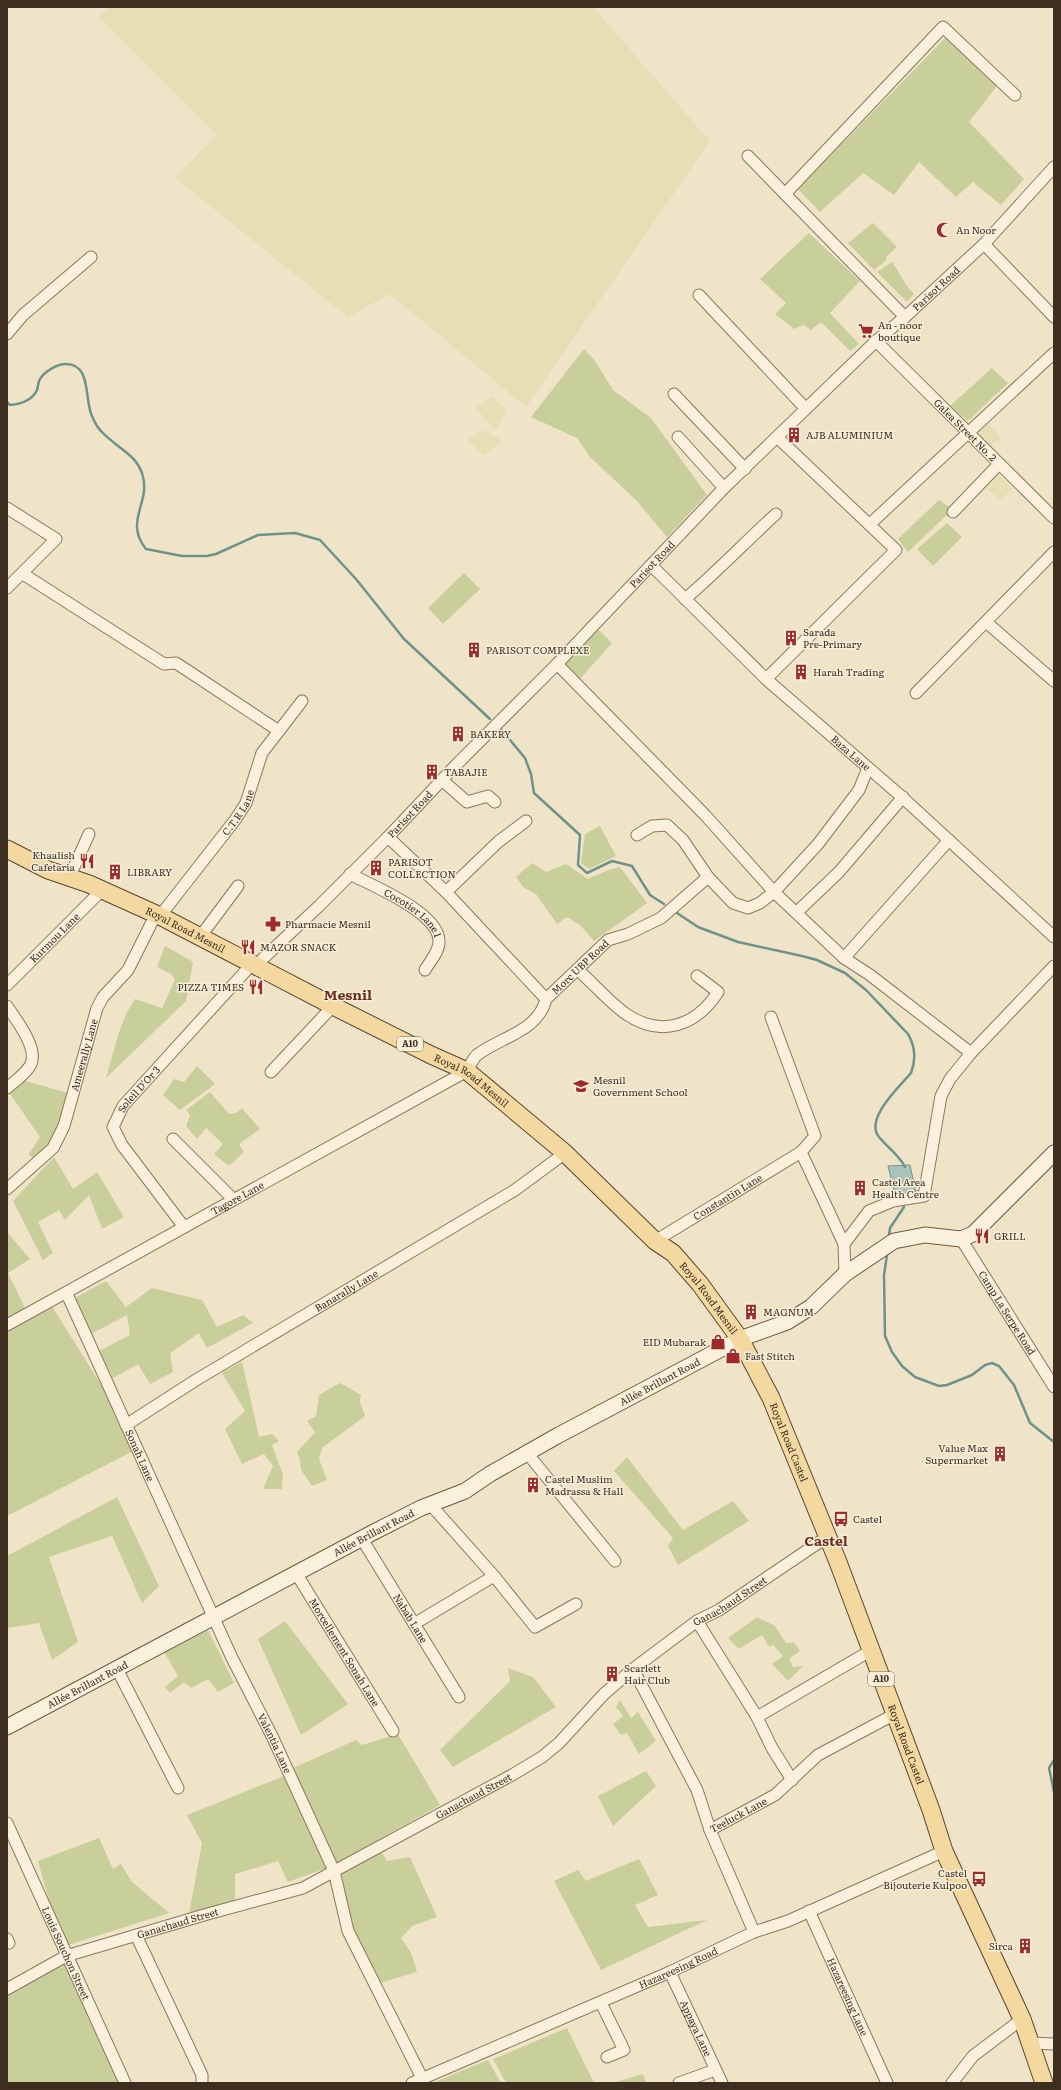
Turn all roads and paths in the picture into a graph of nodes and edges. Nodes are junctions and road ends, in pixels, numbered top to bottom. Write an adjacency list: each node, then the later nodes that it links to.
1 (1015, 95): 4 (street)
2 (748, 156): 4 (street)
3 (1054, 167): 5 (street, Parisot Road)
4 (785, 194): 8 (street)
5 (984, 244): 8 (street, Parisot Road); 9 (street)
6 (91, 257): 10 (street)
7 (699, 295): 14 (street)
8 (905, 316): 11 (street, Parisot Road)
9 (1054, 317)
10 (7, 334)
11 (876, 341): 14 (street, Parisot Road); 15 (street, Galea Street No. 2)
12 (1054, 353): 15 (street)
13 (674, 394): 19 (street)
14 (806, 409): 17 (street, Parisot Road)
15 (969, 434): 18 (street, Galea Street No. 2); 25 (street)
16 (678, 437): 20 (street)
17 (778, 438): 19 (street, Parisot Road); 25 (street)
18 (999, 464): 22 (street); 24 (street, Galea Street No. 2)
19 (745, 469): 20 (street, Parisot Road)
20 (724, 488): 27 (street, Parisot Road)
21 (7, 508): 28 (street)
22 (953, 512)
23 (776, 514): 30 (street)
24 (1054, 518)
25 (870, 524): 33 (street)
26 (1054, 552): 31 (street)
27 (652, 566): 30 (street, Baza Lane); 32 (street, Parisot Road)
28 (23, 574): 29 (street); 37 (street)
29 (7, 588)
30 (685, 599): 33 (street, Baza Lane)
31 (986, 622): 34 (street); 35 (street)
32 (557, 664): 39 (street, Parisot Road); 54 (street)
33 (766, 679): 38 (street, Baza Lane)
34 (1054, 681)
35 (916, 693)
36 (302, 701): 37 (street, C.T.R Lane)
37 (279, 731): 56 (street, C.T.R Lane)
38 (868, 768): 40 (street, Baza Lane); 54 (street)
39 (442, 780): 41 (street); 45 (street, Parisot Road)
40 (902, 797): 46 (street, Baza Lane); 55 (street)
41 (496, 802)
42 (526, 821): 53 (street)
43 (89, 834): 49 (street)
44 (637, 835): 50 (street)
45 (388, 837): 48 (street, Parisot Road); 53 (street)
46 (949, 840): 58 (street, Baza Lane); 59 (street)
47 (7, 849): 49 (main road, Royal Road Mesnil / A10)
48 (350, 874): 60 (street, Parisot Road); 62 (street, Cocotier Lane 1)
49 (69, 878): 52 (main road, Royal Road Mesnil / A10)
50 (708, 878): 54 (street); 63 (street, Morc UBP Road)
51 (238, 886): 57 (street)
52 (102, 890): 56 (main road, Royal Road Mesnil / A10); 65 (street, Kurmou Lane)
53 (446, 892): 66 (street)
54 (774, 892): 55 (street)
55 (797, 912): 59 (street)
56 (158, 915): 57 (main road, Royal Road Mesnil / A10); 78 (street, Ameerally Lane)
57 (200, 937): 60 (main road, Royal Road Mesnil / A10)
58 (1054, 937)
59 (844, 958): 70 (street)
60 (253, 965): 68 (main road, Royal Road Mesnil / A10); 80 (street, Soleil D'Or 3)
61 (1054, 966): 70 (street)
62 (425, 970)
63 (578, 970): 64 (street); 66 (street, Morc UBP Road)
64 (697, 976)
65 (7, 985)
66 (546, 1000): 71 (street, Morc UBP Road)
67 (7, 1006): 73 (street)
68 (333, 1006): 71 (main road, Royal Road Mesnil / A10); 72 (street)
69 (770, 1017): 75 (street, Constantin Lane)
70 (971, 1053): 83 (street)
71 (467, 1070): 76 (main road, Royal Road Mesnil / A10); 79 (street, Tagore Lane)
72 (271, 1072)
73 (7, 1088)
74 (173, 1140): 79 (street)
75 (801, 1152): 82 (street, Constantin Lane); 83 (street)
76 (564, 1153): 82 (main road, Royal Road Mesnil / A10); 89 (street, Banarally Lane)
77 (1054, 1153): 81 (main road)
78 (7, 1189)
79 (233, 1199): 80 (street, Tagore Lane)
80 (184, 1227): 85 (street, Tagore Lane)
81 (961, 1239): 84 (main road, Allée Brillant Road); 88 (street, Camp La Serpe Road)
82 (655, 1241): 87 (main road, Royal Road Mesnil / A10)
83 (844, 1244): 84 (street)
84 (846, 1274): 87 (main road, Allée Brillant Road)
85 (67, 1294): 86 (street, Tagore Lane); 89 (street, Sonah Lane)
86 (7, 1325)
87 (740, 1339): 90 (main road, Allée Brillant Road); 92 (main road, Royal Road Castel / A10)
88 (1054, 1387)
89 (126, 1425): 98 (street, Sonah Lane)
90 (527, 1454): 91 (main road, Allée Brillant Road); 94 (street)
91 (430, 1504): 93 (main road, Allée Brillant Road); 96 (street)
92 (827, 1537): 99 (street, Ganachaud Street); 101 (main road, Royal Road Castel / A10)
93 (362, 1539): 95 (main road, Allée Brillant Road); 100 (street, Nabab Lane)
94 (615, 1561)
95 (296, 1573): 98 (main road, Allée Brillant Road); 108 (street, Morcellement Sonah Lane)
96 (494, 1576): 97 (street); 100 (street)
97 (576, 1604)
98 (214, 1618): 102 (main road, Allée Brillant Road); 114 (street, Valentia Lane)
99 (697, 1621): 103 (street, Ganachaud Street); 106 (street)
100 (414, 1624): 104 (street, Nabab Lane)
101 (870, 1651): 105 (main road, Royal Road Castel / A10); 106 (street)
102 (117, 1669): 107 (main road, Allée Brillant Road); 110 (street)
103 (633, 1669): 112 (street, Teeluck Lane); 114 (street, Ganachaud Street)
104 (459, 1697)
105 (895, 1714): 109 (street, Teeluck Lane); 113 (main road, Royal Road Castel / A10)
106 (757, 1718): 109 (street)
107 (7, 1727)
108 (393, 1731)
109 (792, 1780): 112 (street, Teeluck Lane)
110 (178, 1788)
111 (7, 1823): 118 (street, Louis Souchon Street)
112 (710, 1830): 116 (street)
113 (944, 1851): 115 (street, Hazareesing Road); 122 (main road, Royal Road Castel / A10)
114 (334, 1870): 117 (street, Ganachaud Street); 127 (street, Valentia Lane)
115 (809, 1911): 116 (street, Hazareesing Road); 133 (street, Hazareesing Lane)
116 (754, 1932): 119 (street, Hazareesing Road)
117 (136, 1935): 118 (street, Ganachaud Street); 129 (street)
118 (66, 1956): 120 (street, Ganachaud Street); 128 (street, Louis Souchon Street)
119 (670, 1972): 121 (street, Hazareesing Road); 126 (street, Appaya Lane)
120 (7, 1989)
121 (601, 2003): 125 (street); 127 (street, Hazareesing Road)
122 (1022, 2020): 123 (main road, Royal Road Castel / A10); 134 (street)
123 (1031, 2043): 124 (street); 135 (main road, Royal Road Castel / A10)
124 (1054, 2044)
125 (607, 2057)
126 (715, 2070): 131 (street); 132 (street, Appaya Lane)
127 (422, 2078): 130 (street, Hazareesing Road)
128 (125, 2083)
129 (202, 2083)
130 (412, 2083)
131 (679, 2083)
132 (722, 2083)
133 (887, 2083)
134 (952, 2083)
135 (1044, 2083)

